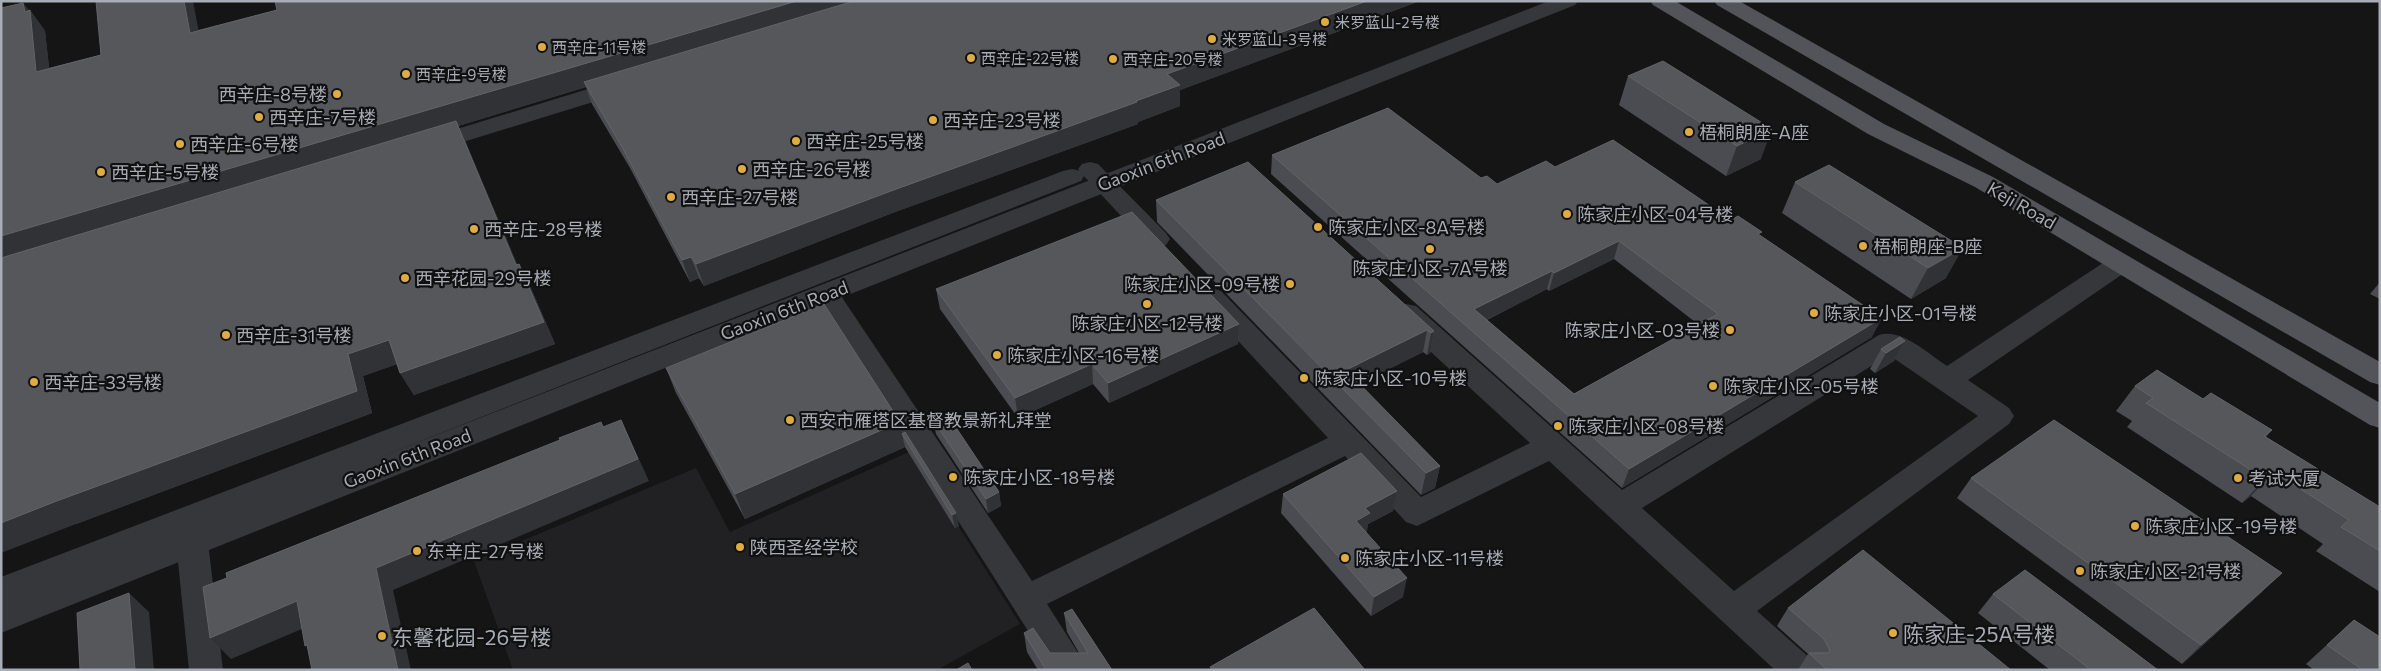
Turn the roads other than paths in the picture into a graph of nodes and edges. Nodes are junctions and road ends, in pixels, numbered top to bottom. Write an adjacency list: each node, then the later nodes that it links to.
1 (1524, 1): 7 (street, Gaoxin 6th Road)
2 (1568, 1): 7 (street, Gaoxin 6th Road)
3 (1660, 1): 9 (main road, Keji Road)
4 (1724, 1): 13 (main road, Keji Road)
5 (641, 80): 6 (street)
6 (402, 153)
7 (1097, 176): 8 (street); 11 (street, Gaoxin 6th Road); 20 (street, Gaoxin 6th Road)
8 (1172, 255)
9 (2121, 262): 14 (street); 15 (main road, Keji Road)
10 (1193, 277): 16 (street)
11 (826, 293): 19 (street, Gaoxin 6th Road); 21 (street)
12 (1386, 294): 17 (street)
13 (2380, 376)
14 (1947, 380): 18 (street); 22 (street)
15 (2380, 417)
16 (1349, 441): 17 (street); 21 (street)
17 (1552, 446): 18 (street)
18 (1619, 507): 22 (street)
19 (192, 542): 23 (street, Gaoxin 6th Road); 24 (street)
20 (1, 591)
21 (1026, 599): 25 (street)
22 (1733, 610): 26 (street)
23 (1, 619)
24 (206, 670)
25 (1072, 670)
26 (1799, 670)

